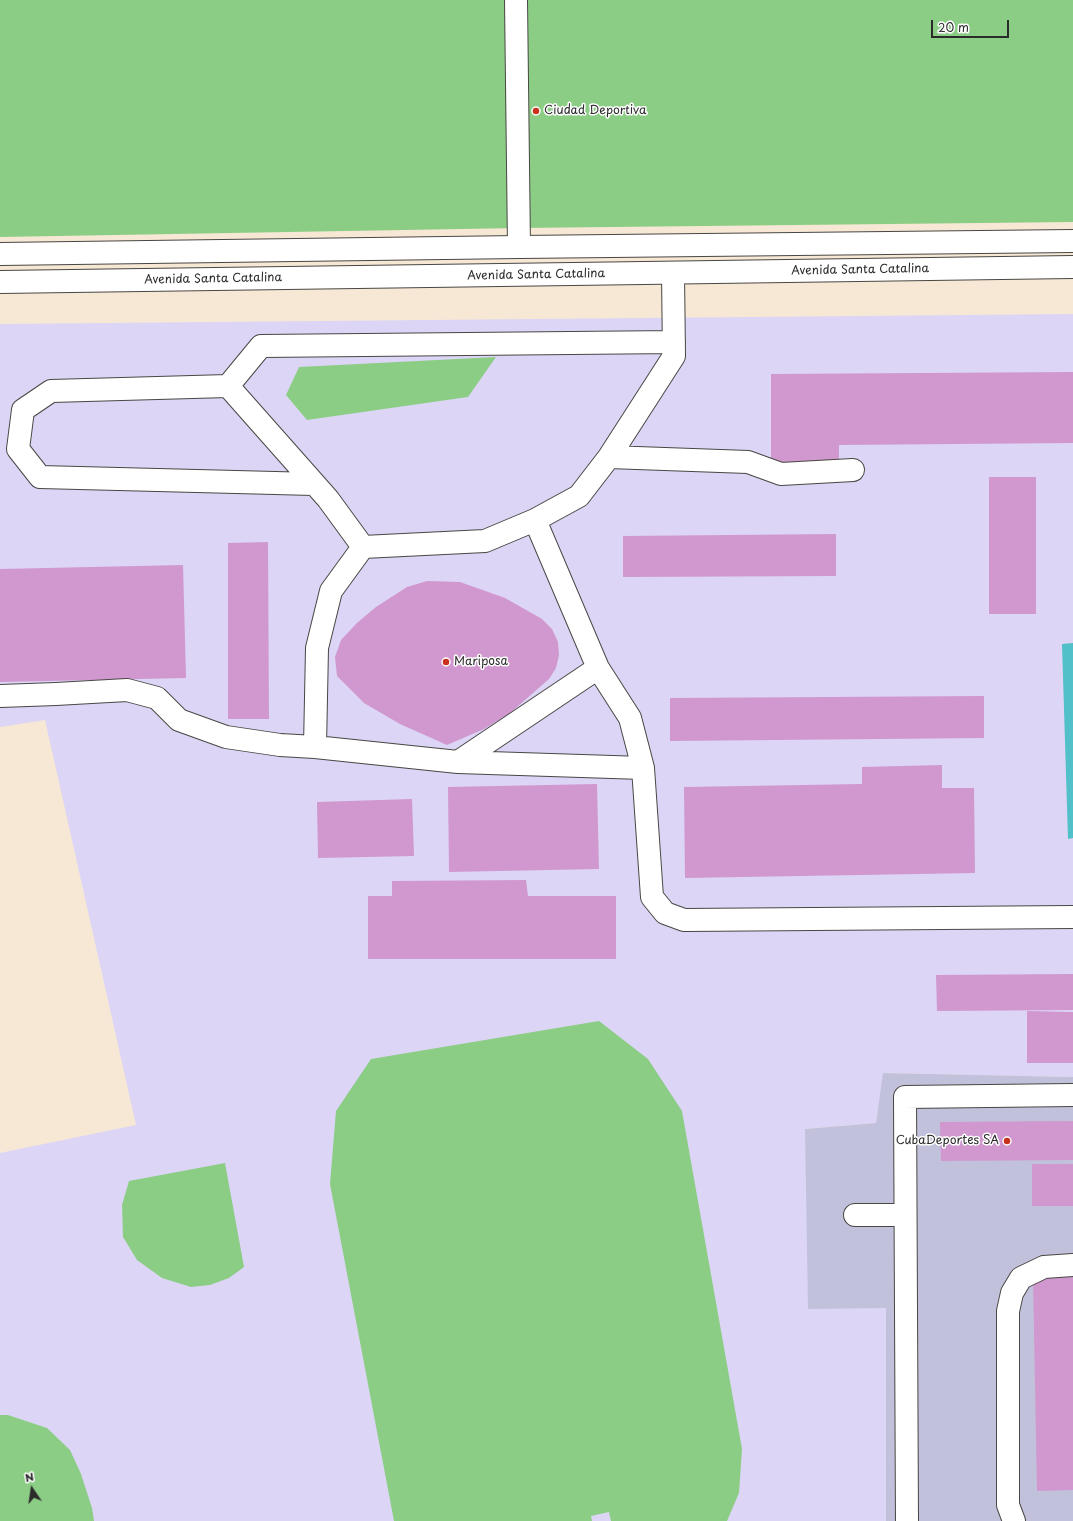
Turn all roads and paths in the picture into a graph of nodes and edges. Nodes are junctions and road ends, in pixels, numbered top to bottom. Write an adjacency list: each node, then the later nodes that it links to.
1 (516, 0): 3 (main road)
2 (1073, 241): 3 (main road)
3 (519, 247): 4 (main road)
4 (0, 254)
5 (1073, 267): 6 (main road, Avenida Santa Catalina)
6 (673, 273): 7 (main road, Avenida Santa Catalina); 8 (main road)
7 (0, 282)
8 (674, 342): 9 (main road); 10 (main road)
9 (228, 386): 12 (main road); 12 (main road)
10 (609, 457): 11 (main road); 13 (main road)
11 (853, 470)
12 (314, 484): 14 (main road)
13 (535, 520): 14 (main road); 15 (main road)
14 (363, 547): 17 (main road)
15 (598, 668): 18 (main road); 19 (main road)
16 (0, 696): 17 (main road)
17 (315, 747): 18 (main road)
18 (458, 762): 19 (main road)
19 (643, 768): 20 (main road)
20 (1073, 917)
21 (1073, 1095): 23 (main road)
22 (855, 1215): 23 (main road)
23 (905, 1215): 25 (main road)
24 (1073, 1265): 26 (main road)
25 (907, 1521)
26 (1014, 1521)

